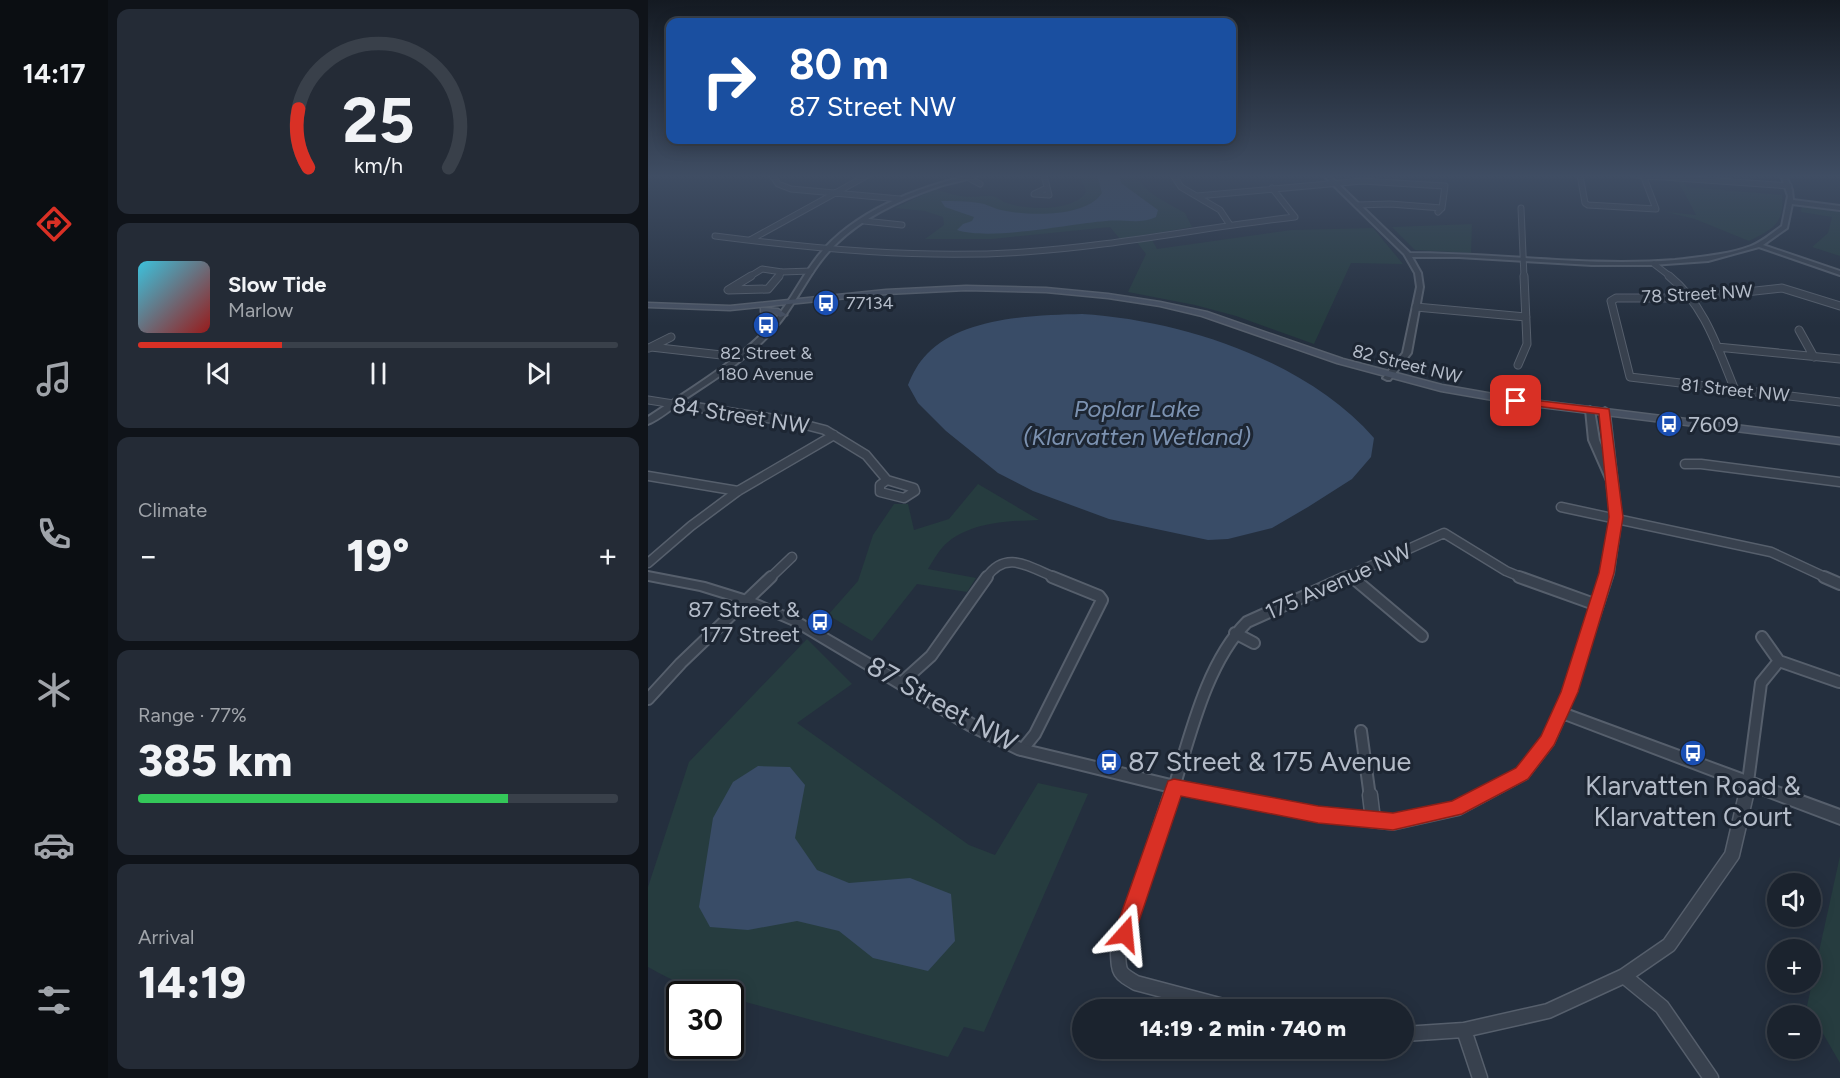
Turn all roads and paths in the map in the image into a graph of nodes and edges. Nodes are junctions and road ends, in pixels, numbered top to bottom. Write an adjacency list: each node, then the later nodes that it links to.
1 (777, 225): 8 (street)
2 (860, 225): 10 (street)
3 (1228, 225): 10 (street)
4 (1378, 225): 11 (street)
5 (1522, 225): 12 (street)
6 (1787, 225): 9 (street)
7 (715, 236): 8 (street)
8 (750, 240): 10 (street)
9 (1758, 246): 13 (street); 16 (street)
10 (827, 250): 14 (street)
11 (1409, 255): 12 (street); 23 (street)
12 (1523, 260): 13 (street); 26 (street)
13 (1654, 264): 17 (street)
14 (811, 271): 15 (street); 18 (street)
15 (782, 272): 15 (street)
16 (1840, 273)
17 (1691, 298): 21 (street, 78 Street NW); 29 (street); 36 (street, 78 Street NW)
18 (792, 302): 20 (main road, 82 Street NW); 25 (street); 35 (main road, 82 Street NW)
19 (648, 305): 22 (main road, 82 Street NW)
20 (744, 306): 22 (main road, 82 Street NW); 24 (main road, 82 Street NW)
21 (1840, 306)
22 (676, 307): 24 (main road, 82 Street NW)
23 (1416, 307): 26 (street); 35 (street)
24 (700, 308): 25 (main road)
25 (783, 315): 31 (street)
26 (1526, 317): 34 (street)
27 (1799, 330): 32 (street)
28 (671, 337): 30 (street)
29 (1717, 347): 32 (street); 37 (street)
30 (649, 348): 31 (street)
31 (739, 357): 40 (street)
32 (1814, 357): 33 (street)
33 (1840, 359)
34 (1518, 365)
35 (1388, 376): 41 (main road, 82 Street NW)
36 (1630, 377): 37 (street, 81 Street NW)
37 (1735, 390): 39 (street, 81 Street NW)
38 (648, 400): 40 (street, 84 Street NW)
39 (1840, 402)
40 (673, 404): 43 (street); 44 (street, 84 Street NW)
41 (1590, 412): 42 (main road, 82 Street NW); 50 (street)
42 (1605, 414): 45 (main road, 82 Street NW); 50 (street)
43 (648, 421)
44 (834, 435): 48 (street, 84 Street NW); 51 (street)
45 (1840, 441)
46 (1685, 464): 49 (street)
47 (648, 476): 51 (street)
48 (887, 480)
49 (1840, 482)
50 (1614, 490): 53 (street, 87 Street NW)
51 (738, 491): 55 (street)
52 (1561, 507): 53 (street)
53 (1616, 517): 58 (street); 60 (street, 87 Street NW)
54 (792, 557): 59 (street)
55 (648, 563)
56 (648, 576): 59 (street, 87 Street NW)
57 (1351, 576): 60 (street, 175 Avenue NW); 61 (street, 175 Avenue NW); 62 (street)
58 (1840, 584)
59 (746, 600): 67 (street, 87 Street NW); 68 (street)
60 (1597, 605): 69 (street, 87 Street NW)
61 (1235, 633): 64 (street, 175 Avenue NW); 73 (street, 175 Avenue NW)
62 (1422, 636)
63 (1762, 637): 65 (street)
64 (1254, 643)
65 (1779, 661): 66 (street); 72 (street)
66 (1839, 682)
67 (901, 683): 71 (street, 87 Street NW); 71 (street)
68 (648, 699)
69 (1560, 712): 72 (street); 75 (street, 87 Street NW)
70 (1361, 731): 75 (street)
71 (1022, 750): 73 (street, 87 Street NW)
72 (1749, 782): 74 (street); 76 (street)
73 (1174, 787): 75 (street, 87 Street NW); 77 (street, 175 Avenue NW)
74 (1840, 817)
75 (1373, 820)
76 (1624, 976): 78 (street); 81 (street)
77 (1196, 999)
78 (1464, 1030): 79 (street); 80 (street)
79 (1414, 1033)
80 (1480, 1078)
81 (1711, 1078)

